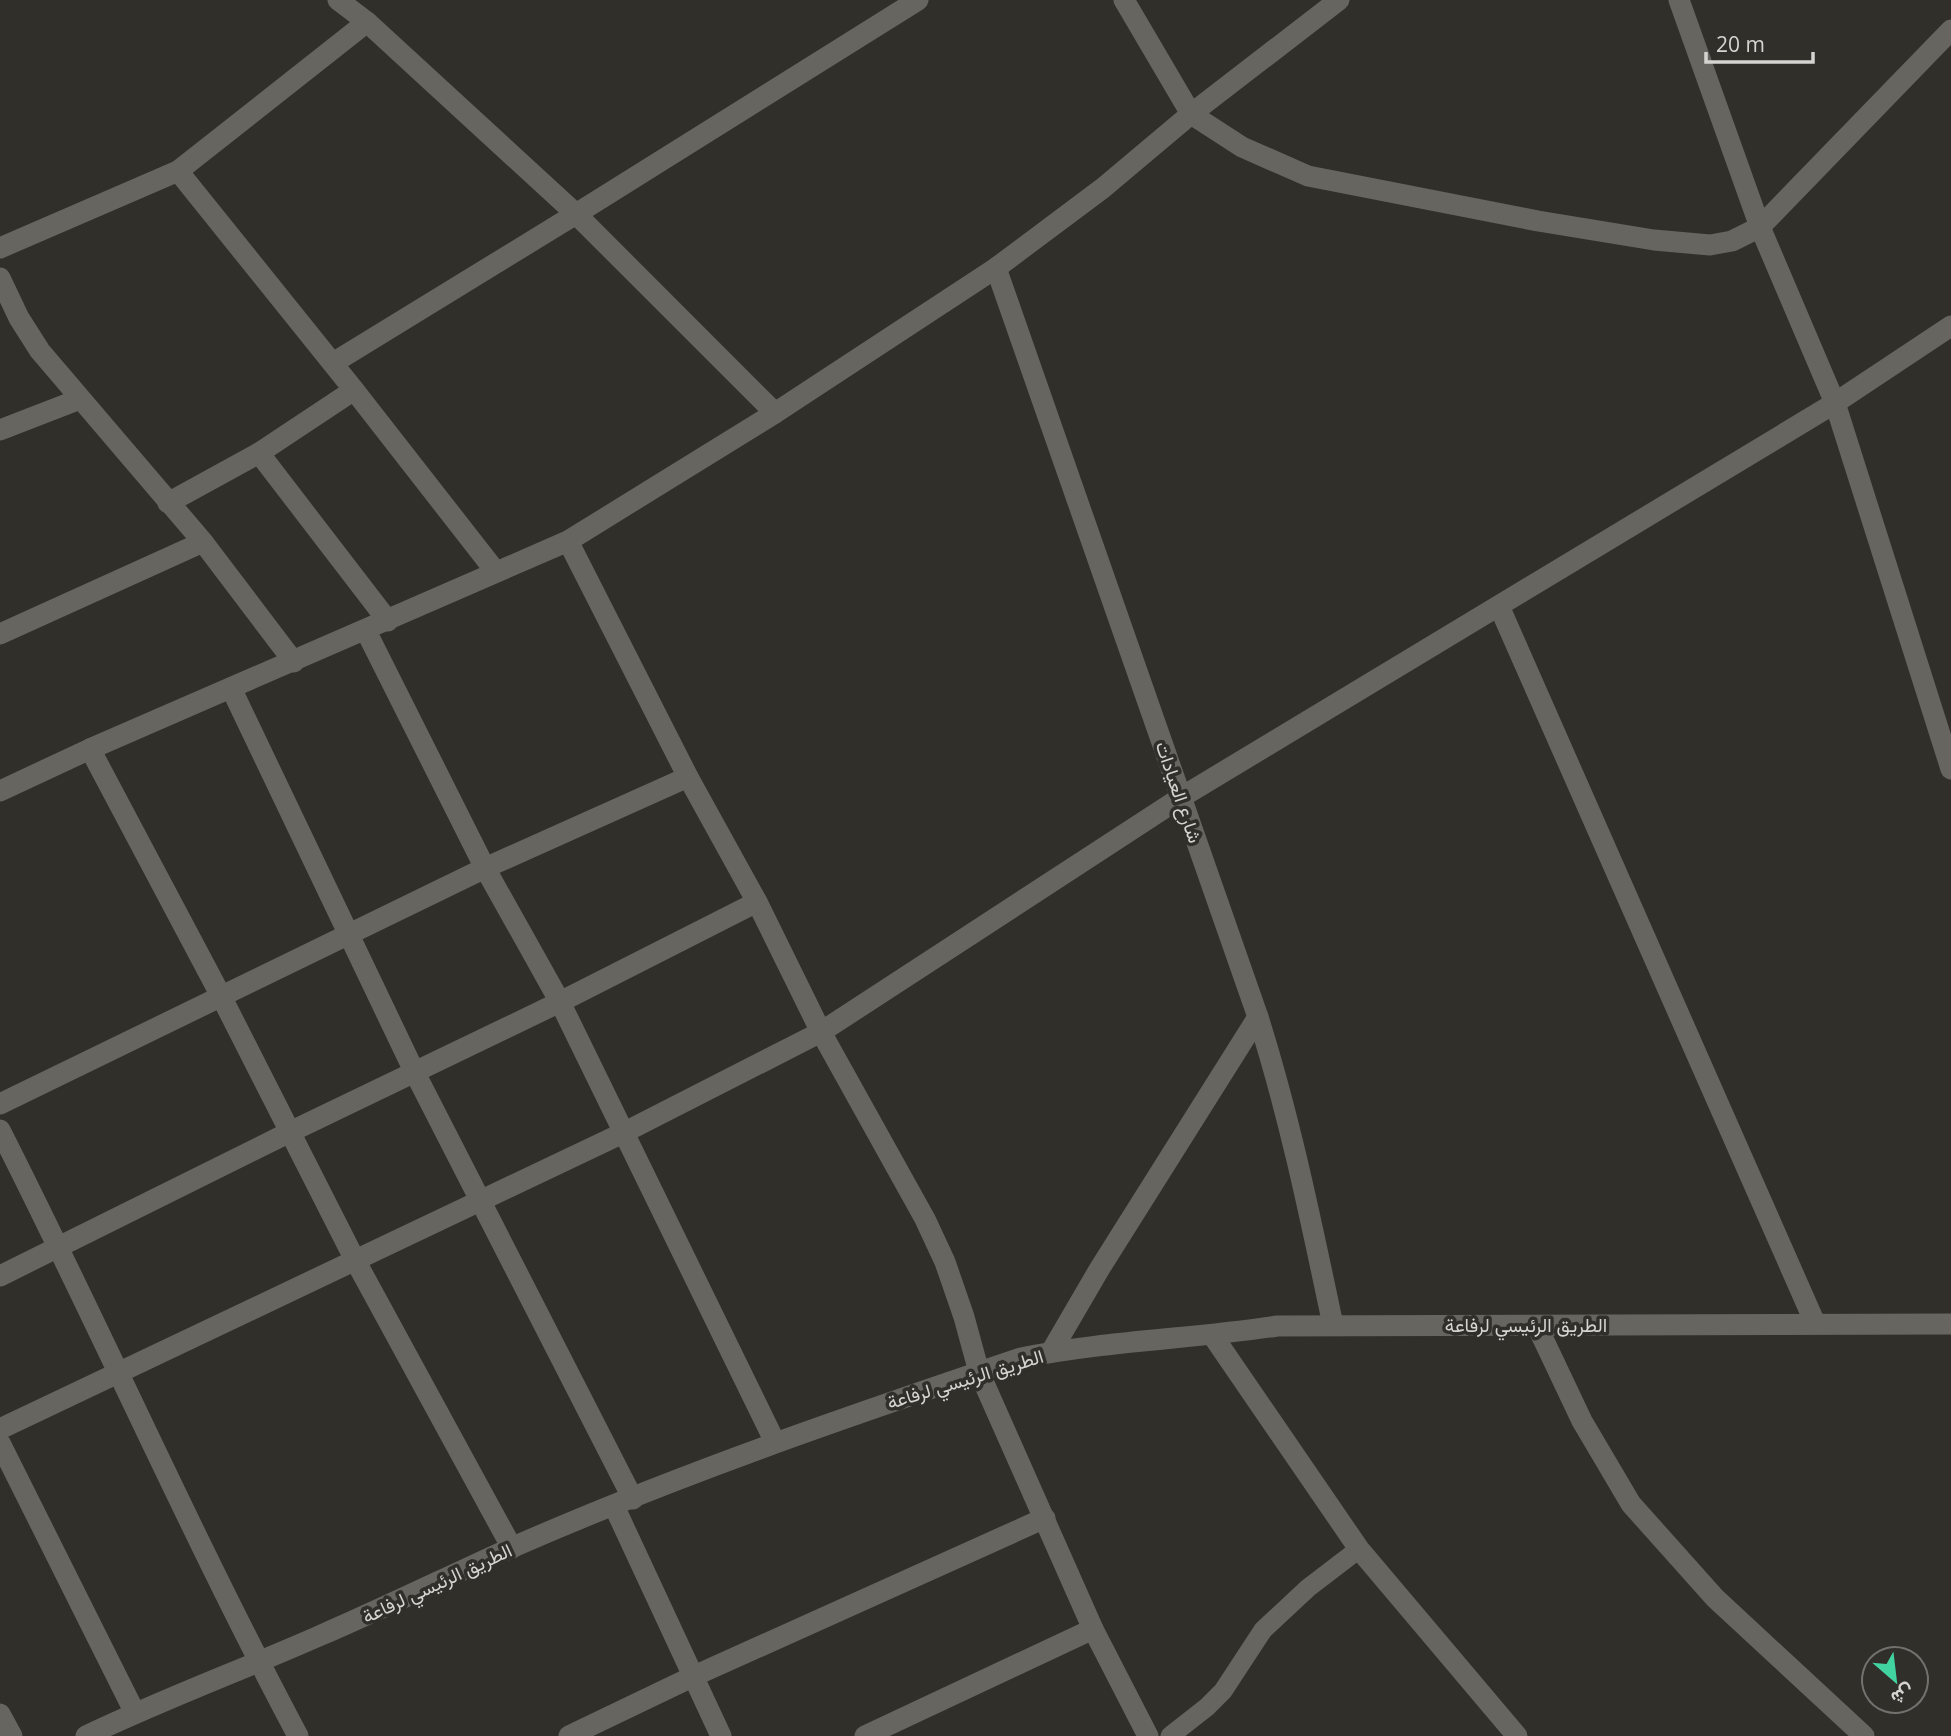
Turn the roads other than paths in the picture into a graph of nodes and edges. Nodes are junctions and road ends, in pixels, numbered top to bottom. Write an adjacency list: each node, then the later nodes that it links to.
1 (338, 0): 6 (street)
2 (918, 0): 10 (street)
3 (1124, 0): 8 (street)
4 (1339, 0): 8 (street)
5 (1679, 0): 11 (street)
6 (367, 22): 9 (street); 10 (street)
7 (1951, 30): 11 (street)
8 (1191, 114): 11 (street); 13 (street)
9 (178, 171): 12 (street); 16 (street)
10 (576, 214): 16 (street); 20 (street)
11 (1760, 227): 19 (street)
12 (0, 248)
13 (996, 268): 20 (street); 37 (street, شارع العيادات)
14 (0, 278): 18 (street)
15 (1951, 326): 19 (street)
16 (333, 363): 17 (street)
17 (354, 390): 22 (street); 26 (street)
18 (80, 399): 21 (street); 23 (street)
19 (1835, 403): 27 (street); 34 (street)
20 (775, 413): 24 (street)
21 (0, 430)
22 (259, 453): 23 (street); 28 (street)
23 (168, 502): 25 (street)
24 (568, 541): 26 (street); 35 (street)
25 (203, 542): 30 (street); 31 (street)
26 (496, 572): 28 (street)
27 (1499, 606): 37 (street); 54 (street)
28 (388, 621): 29 (street)
29 (366, 631): 31 (street); 38 (street)
30 (0, 634)
31 (294, 662): 32 (street)
32 (231, 688): 33 (street); 40 (street)
33 (90, 749): 36 (street); 41 (street)
34 (1951, 769)
35 (688, 778): 38 (street); 39 (street)
36 (0, 791)
37 (1180, 798): 43 (street, شارع العيادات); 44 (street)
38 (485, 868): 40 (street); 42 (street)
39 (757, 902): 42 (street); 44 (street)
40 (346, 934): 41 (street); 45 (street)
41 (221, 996): 46 (street); 48 (street)
42 (560, 1002): 45 (street); 49 (street)
43 (1258, 1017): 56 (street, شارع العيادات); 59 (street)
44 (821, 1032): 49 (street); 60 (street)
45 (414, 1071): 48 (street); 50 (street)
46 (0, 1104)
47 (0, 1130): 51 (street)
48 (290, 1132): 51 (street); 52 (street)
49 (625, 1132): 50 (street); 63 (street)
50 (481, 1199): 52 (street); 65 (street)
51 (59, 1245): 53 (street); 61 (street)
52 (355, 1260): 61 (street); 67 (street)
53 (0, 1276)
54 (1815, 1323): 55 (street, الطريق الرئيسي لرفاعة); 57 (street, الطريق الرئيسي لرفاعة)
55 (1951, 1324)
56 (1333, 1325): 57 (street, الطريق الرئيسي لرفاعة); 58 (street, الطريق الرئيسي لرفاعة)
57 (1537, 1326): 83 (street)
58 (1213, 1336): 59 (street, الطريق الرئيسي لرفاعة); 68 (street)
59 (1051, 1352): 60 (street, الطريق الرئيسي لرفاعة)
60 (979, 1372): 63 (street, الطريق الرئيسي لرفاعة); 66 (street)
61 (117, 1373): 62 (street); 70 (street)
62 (0, 1429)
63 (775, 1442): 65 (street, الطريق الرئيسي لرفاعة)
64 (0, 1443): 72 (street)
65 (624, 1503): 67 (street, الطريق الرئيسي لرفاعة); 71 (street)
66 (1045, 1518): 69 (street); 71 (street)
67 (512, 1548): 70 (street, الطريق الرئيسي لرفاعة)
68 (1359, 1549): 81 (lane); 82 (street)
69 (1093, 1629): 79 (street); 80 (street)
70 (259, 1662): 72 (street, الطريق الرئيسي لرفاعة); 76 (street)
71 (694, 1676): 77 (street); 78 (street)
72 (135, 1713): 75 (street, الطريق الرئيسي لرفاعة)
73 (0, 1714): 74 (street)
74 (12, 1736)
75 (86, 1736)
76 (298, 1736)
77 (569, 1736)
78 (721, 1736)
79 (865, 1736)
80 (1148, 1736)
81 (1170, 1736)
82 (1517, 1736)
83 (1864, 1736)

